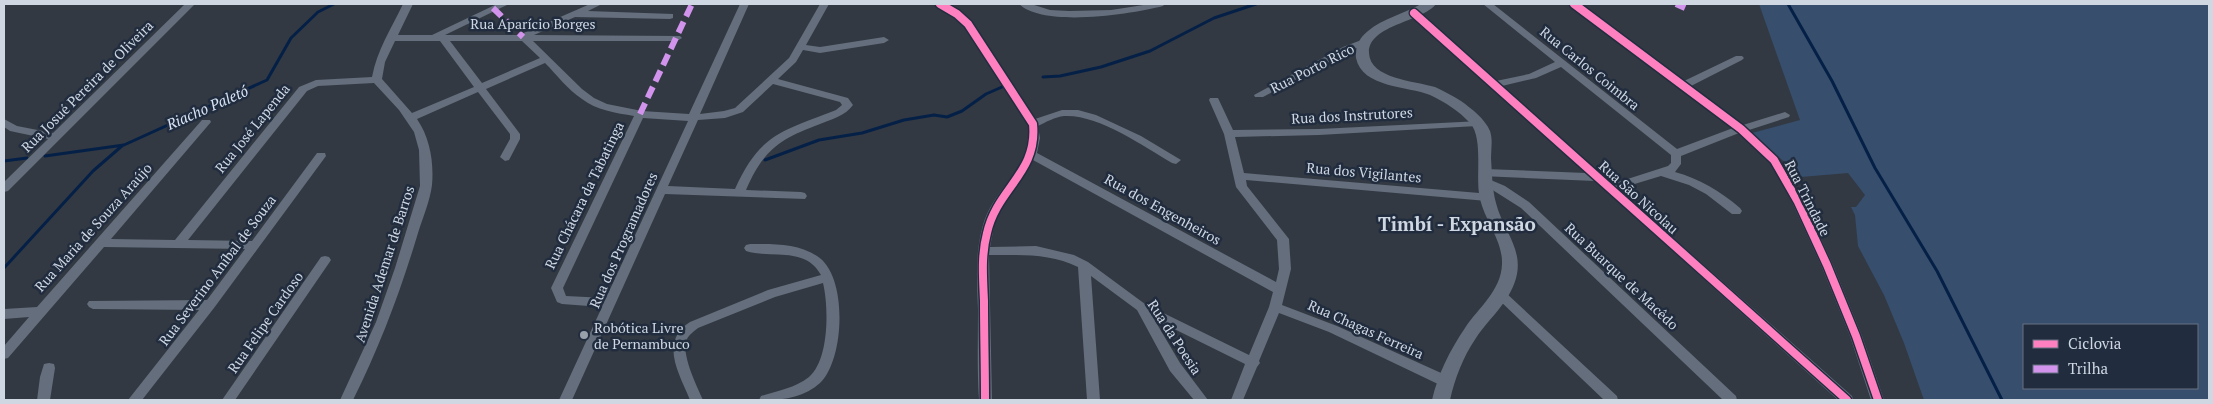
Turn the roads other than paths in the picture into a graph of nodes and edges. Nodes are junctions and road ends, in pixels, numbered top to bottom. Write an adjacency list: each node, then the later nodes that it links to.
1 (190, 4): 45 (street, Rua Josué Pereira de Oliveira)
2 (408, 4): 19 (street)
3 (504, 4): 13 (street)
4 (597, 4): 15 (street)
5 (744, 4): 37 (street, Rua dos Programadores)
6 (824, 4): 23 (street)
7 (940, 4): 41 (street)
8 (1024, 4): 9 (street)
9 (1160, 4)
10 (1430, 4): 14 (street, Rua Porto Rico)
11 (1488, 4): 26 (street, Rua Carlos Coimbra)
12 (1574, 4): 30 (street, Rua Trindade)
13 (491, 6): 17 (street)
14 (1414, 13): 22 (street, Rua Porto Rico); 29 (street, Rua São Nicolau)
15 (573, 14): 16 (street); 18 (street)
16 (670, 16)
17 (437, 37): 18 (street, Rua Aparício Borges); 19 (street, Rua Aparício Borges); 31 (street)
18 (523, 37): 20 (street, Rua Aparício Borges); 25 (street)
19 (390, 38): 27 (street)
20 (677, 38)
21 (884, 40): 23 (street)
22 (1364, 42): 32 (street, Rua Porto Rico); 40 (street, Rua Porto Rico)
23 (801, 47): 28 (street)
24 (1740, 58): 30 (street)
25 (547, 59): 31 (street); 34 (street)
26 (1562, 63): 29 (street); 46 (street, Rua Carlos Coimbra)
27 (377, 80): 36 (street, Avenida Ademar de Barros); 62 (street, Rua José Lapenda)
28 (773, 80): 37 (street); 58 (street)
29 (1493, 85): 53 (street, Rua São Nicolau)
30 (1683, 86): 42 (street, Rua Trindade)
31 (479, 88): 36 (street); 49 (street)
32 (1260, 95)
33 (1214, 100): 44 (street)
34 (640, 114): 37 (street); 71 (street, Rua Chácara da Tabatinga)
35 (1784, 116): 42 (street)
36 (410, 118): 85 (street, Avenida Ademar de Barros)
37 (693, 118): 57 (street, Rua dos Programadores)
38 (4, 122): 43 (street)
39 (206, 122): 61 (street, Rua Maria de Souza Araújo)
40 (1477, 123): 44 (street, Rua dos Instrutores); 54 (street, Rua Porto Rico)
41 (1034, 124): 47 (street); 50 (street)
42 (1740, 129): 46 (street); 97 (street, Rua Trindade)
43 (9, 132): 45 (street)
44 (1228, 134): 52 (street)
45 (57, 137): 55 (street, Rua Josué Pereira de Oliveira)
46 (1676, 154): 51 (street)
47 (1032, 155): 65 (street); 69 (street, Rua dos Engenheiros)
48 (321, 156): 63 (street, Rua Severino Aníbal de Souza)
49 (505, 157)
50 (1176, 160)
51 (1660, 172): 56 (street); 60 (street)
52 (1238, 176): 54 (street, Rua dos Vigilantes); 69 (street)
53 (1597, 177): 54 (street, Rua dos Vigilantes); 56 (street, Rua São Nicolau)
54 (1486, 184): 70 (street, Rua Porto Rico); 95 (street, Rua Buarque de Macêdo)
55 (4, 188)
56 (1610, 188): 96 (street, Rua São Nicolau)
57 (661, 190): 58 (street); 71 (street, Rua dos Programadores)
58 (739, 192): 59 (street)
59 (801, 196)
60 (1736, 211)
61 (100, 243): 62 (street); 76 (street, Rua Maria de Souza Araújo)
62 (178, 244): 63 (street)
63 (255, 245): 73 (street, Rua Severino Aníbal de Souza)
64 (750, 248): 68 (street)
65 (984, 252): 67 (street, Rua da Poesia); 89 (street)
66 (326, 260): 84 (street, Rua Felipe Cardoso)
67 (1084, 265): 74 (street, Rua da Poesia); 90 (street)
68 (827, 278): 87 (street); 88 (street)
69 (1280, 290): 75 (street)
70 (1502, 294): 81 (street, Rua Porto Rico); 94 (street)
71 (610, 303): 86 (street, Rua dos Programadores)
72 (93, 304): 73 (street)
73 (210, 305): 83 (street, Rua Severino Aníbal de Souza)
74 (1141, 307): 79 (street); 91 (street, Rua da Poesia)
75 (1275, 307): 79 (street); 81 (street, Rua Chagas Ferreira)
76 (38, 312): 77 (street); 78 (street, Rua Maria de Souza Araújo)
77 (4, 314)
78 (4, 354)
79 (1254, 363): 92 (street)
80 (49, 368): 82 (street)
81 (1445, 381): 93 (street, Rua Porto Rico)
82 (43, 400)
83 (135, 400)
84 (228, 400)
85 (347, 400)
86 (566, 400)
87 (696, 400)
88 (766, 400)
89 (985, 400)
90 (1093, 400)
91 (1201, 400)
92 (1238, 400)
93 (1441, 400)
94 (1612, 400)
95 (1731, 400)
96 (1847, 400)
97 (1878, 400)

